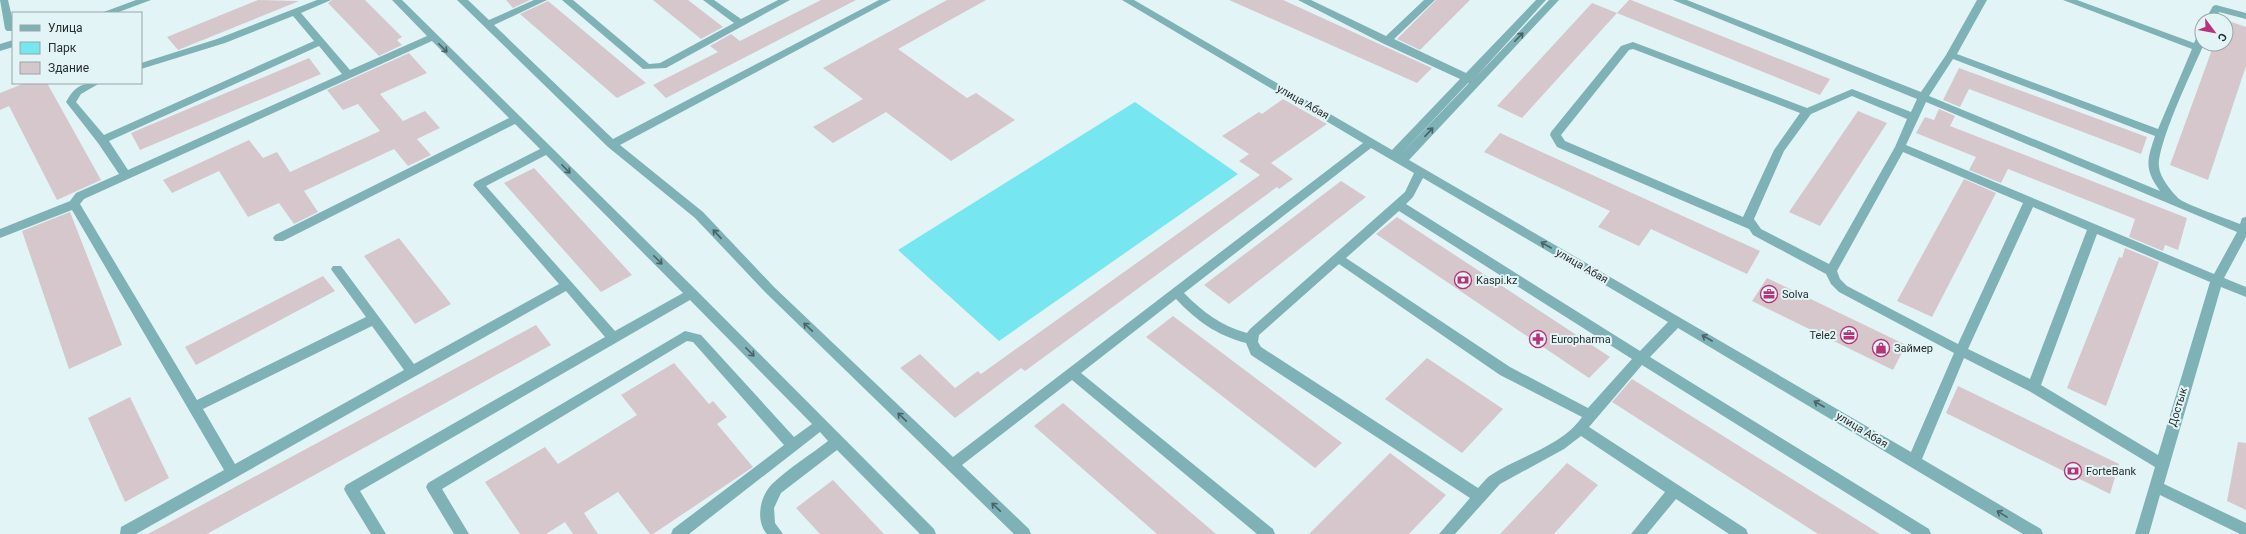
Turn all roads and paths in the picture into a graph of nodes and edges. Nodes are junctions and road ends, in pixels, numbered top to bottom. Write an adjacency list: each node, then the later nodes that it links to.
1 (3, 0): 27 (street)
2 (146, 0): 21 (street)
3 (326, 0): 23 (street)
4 (396, 0): 28 (street)
5 (462, 0): 26 (street)
6 (542, 0): 26 (street)
7 (566, 0): 25 (street)
8 (708, 0): 25 (street)
9 (785, 0): 25 (street)
10 (886, 0): 47 (street)
11 (1127, 0): 46 (street, улица Абая)
12 (1304, 0): 29 (street)
13 (1430, 0): 29 (street)
14 (1541, 0): 38 (street)
15 (1554, 0): 38 (street, one-way to 15)
16 (1678, 0): 40 (street)
17 (1982, 0): 35 (street)
18 (2068, 0): 32 (street)
19 (2208, 0): 20 (street)
20 (2216, 8): 22 (street); 24 (street)
21 (109, 12)
22 (2214, 12)
23 (296, 13): 30 (street); 36 (street)
24 (2246, 16)
25 (740, 23)
26 (488, 24): 47 (street)
27 (10, 29)
28 (432, 37): 37 (street); 43 (street, one-way to 43)
29 (1386, 41): 38 (street)
30 (320, 42): 37 (street); 45 (street)
31 (12, 44): 33 (street)
32 (2194, 46)
33 (0, 48)
34 (2194, 52): 44 (street)
35 (1951, 55): 40 (street); 44 (street)
36 (142, 66)
37 (347, 73): 52 (street)
38 (1472, 80): 50 (street)
39 (93, 84): 45 (street)
40 (1923, 97): 42 (street); 53 (street)
41 (1807, 112): 42 (street); 58 (street); 58 (street)
42 (1912, 117): 48 (street)
43 (516, 119): 49 (street); 61 (street)
44 (2161, 134): 53 (street)
45 (102, 140): 52 (street)
46 (1371, 142): 50 (street, улица Абая); 67 (street)
47 (612, 144): 87 (street, one-way to 47)
48 (1900, 147): 54 (street); 64 (street)
49 (547, 150): 66 (street); 69 (street, one-way to 69)
50 (1398, 158): 51 (street, улица Абая)
51 (1421, 171): 56 (street); 71 (street, улица Абая, one-way to 51)
52 (126, 175): 55 (street)
53 (2173, 200): 57 (street)
54 (2030, 201): 59 (street); 74 (street)
55 (74, 204): 60 (street); 79 (street)
56 (1398, 205): 62 (street); 75 (street)
57 (2245, 225): 65 (street, Достык)
58 (1752, 226): 64 (street)
59 (2094, 228): 65 (street); 78 (street)
60 (0, 234)
61 (279, 238)
62 (1338, 258): 73 (street); 80 (street)
63 (337, 268): 70 (street)
64 (1831, 271): 74 (street)
65 (2217, 280): 68 (street); 86 (street, Достык)
66 (567, 285): 72 (street); 76 (street)
67 (1176, 292): 73 (street); 77 (street)
68 (2246, 292)
69 (692, 293): 72 (street); 81 (street, one-way to 81)
70 (374, 319): 76 (street); 79 (street)
71 (1678, 321): 75 (street); 85 (street, улица Абая, one-way to 71)
72 (613, 337): 94 (street)
73 (1251, 339): 91 (street)
74 (1960, 351): 78 (street); 85 (street)
75 (1641, 358): 80 (street); 104 (street)
76 (412, 371): 88 (street)
77 (1072, 373): 87 (street); 100 (street)
78 (2034, 387): 86 (street)
79 (195, 407): 88 (street)
80 (1590, 415): 82 (street)
81 (821, 424): 83 (street); 84 (street)
82 (1581, 429): 90 (street); 91 (street)
83 (838, 441): 97 (street); 98 (street)
84 (792, 444): 95 (street); 96 (street)
85 (1914, 461): 105 (street, улица Абая, one-way to 85)
86 (2161, 464): 89 (street, Достык)
87 (952, 465): 99 (street, one-way to 87)
88 (233, 472): 93 (street)
89 (2155, 486): 92 (street); 106 (street, Достык)
90 (1675, 490): 102 (street); 103 (street)
91 (1480, 497): 101 (street)
92 (2246, 530)
93 (126, 532)
94 (379, 534)
95 (462, 534)
96 (678, 534)
97 (776, 534)
98 (929, 534)
99 (1024, 534)
100 (1268, 534)
101 (1446, 534)
102 (1638, 534)
103 (1741, 534)
104 (1924, 534)
105 (2036, 534)
106 (2142, 534)

